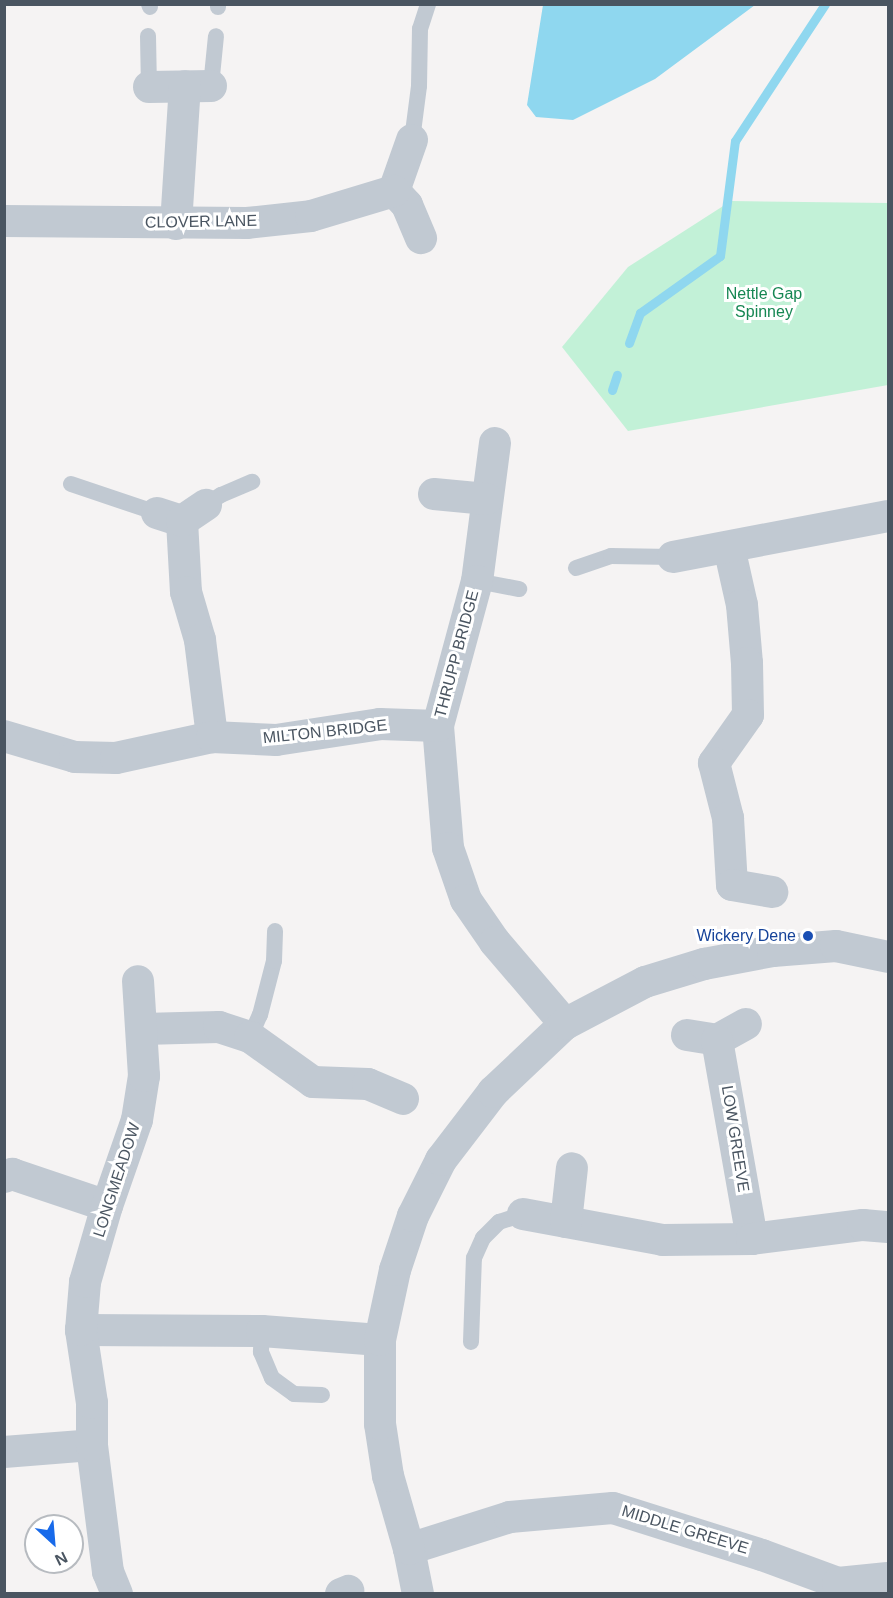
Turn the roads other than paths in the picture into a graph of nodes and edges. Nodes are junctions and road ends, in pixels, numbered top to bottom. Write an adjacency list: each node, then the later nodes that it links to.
1 (428, 4): 6 (lane)
2 (148, 36): 5 (lane)
3 (216, 36): 4 (lane)
4 (198, 86): 5 (street); 9 (street)
5 (149, 87)
6 (412, 140): 7 (street)
7 (394, 190): 9 (street, CLOVER LANE); 10 (street)
8 (4, 221): 9 (street, CLOVER LANE)
9 (176, 224)
10 (421, 238)
11 (495, 443): 15 (street, THRUPP BRIDGE)
12 (252, 482): 16 (lane)
13 (71, 484): 16 (lane)
14 (434, 494): 15 (street)
15 (487, 499): 21 (street, THRUPP BRIDGE)
16 (182, 513): 25 (street)
17 (888, 516): 18 (street)
18 (729, 547): 19 (street); 26 (street)
19 (673, 557): 20 (lane)
20 (576, 568)
21 (477, 581): 22 (lane); 23 (street, THRUPP BRIDGE)
22 (519, 589)
23 (438, 726): 25 (street, MILTON BRIDGE); 30 (street, THRUPP BRIDGE)
24 (4, 736): 25 (street, MILTON BRIDGE)
25 (212, 737)
26 (772, 892)
27 (274, 931): 33 (lane)
28 (888, 957): 30 (street)
29 (138, 981): 32 (street, LONGMEADOW)
30 (565, 1024): 44 (street)
31 (746, 1024): 41 (street, LOW GREEVE)
32 (143, 1029): 33 (street); 37 (street, LONGMEADOW)
33 (250, 1037): 34 (street)
34 (403, 1099)
35 (572, 1168): 39 (street)
36 (4, 1177): 37 (street)
37 (107, 1206): 42 (street, LONGMEADOW)
38 (523, 1214): 39 (street); 45 (lane)
39 (566, 1222): 41 (street)
40 (888, 1227): 41 (street)
41 (752, 1239)
42 (81, 1330): 43 (street); 47 (street, LONGMEADOW)
43 (262, 1331): 44 (street); 46 (lane)
44 (380, 1340): 49 (street)
45 (471, 1342)
46 (322, 1395)
47 (93, 1445): 48 (street); 52 (street, LONGMEADOW)
48 (4, 1452)
49 (409, 1549): 51 (street, MIDDLE GREEVE); 53 (street)
50 (888, 1578): 51 (street, MIDDLE GREEVE)
51 (837, 1588)
52 (117, 1593)
53 (418, 1593)

